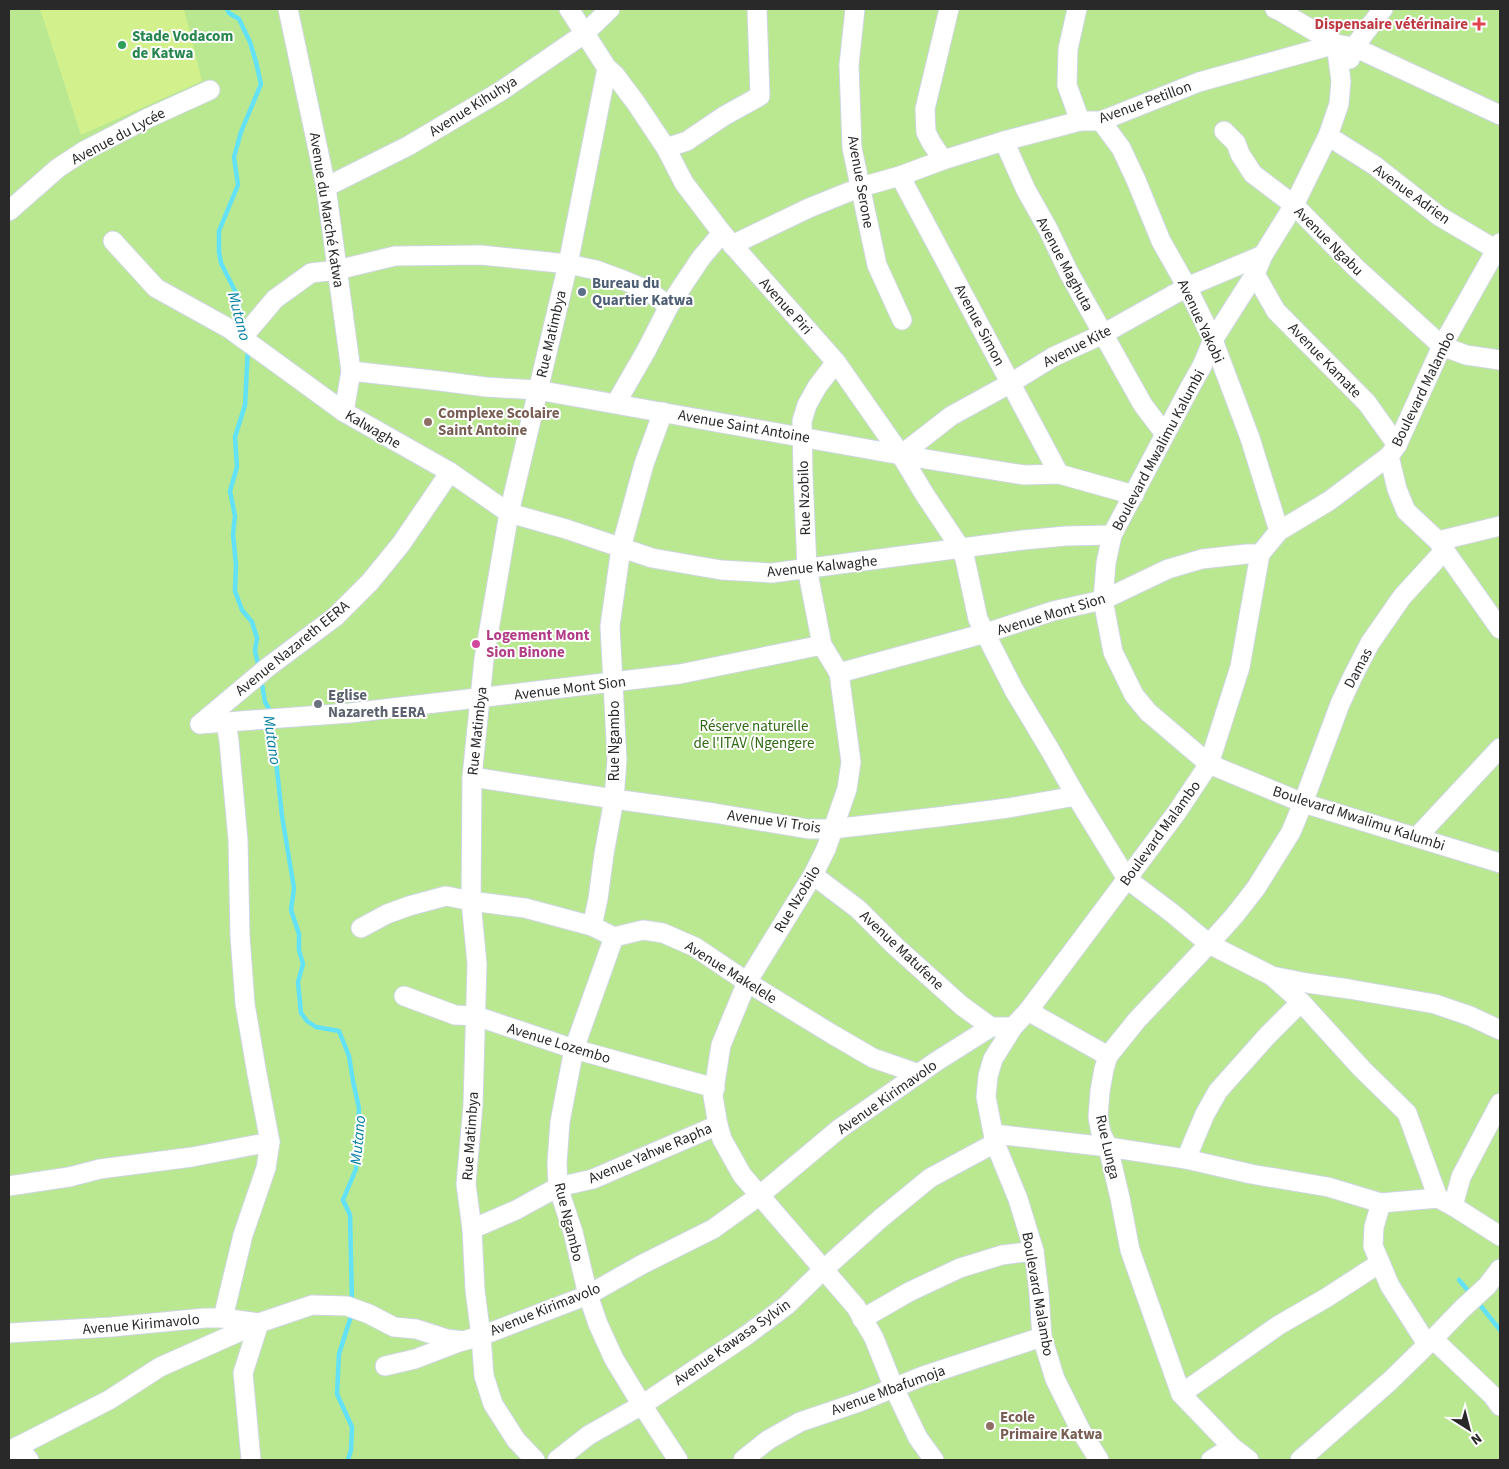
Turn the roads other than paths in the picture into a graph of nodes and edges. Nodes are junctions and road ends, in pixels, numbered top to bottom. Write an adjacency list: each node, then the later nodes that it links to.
1 (288, 9): 24 (street, Avenue du Marché Katwa)
2 (569, 9): 10 (street)
3 (610, 9): 10 (street, Avenue Kihuhya)
4 (757, 9): 20 (street)
5 (855, 9): 23 (street, Avenue Serone)
6 (949, 9): 21 (street)
7 (1077, 9): 16 (street)
8 (1274, 9): 11 (street)
9 (1383, 9): 11 (street, Boulevard Mwalimu Kalumbi)
10 (584, 34): 12 (street); 24 (street, Avenue Kihuhya)
11 (1345, 45): 14 (street); 15 (street, Avenue Petillon); 18 (street, Boulevard Mwalimu Kalumbi)
12 (607, 68): 20 (street, Avenue Piri); 31 (street, Rue Matimbya)
13 (210, 90): 26 (street, Avenue du Lycée)
14 (1500, 116)
15 (1101, 120): 16 (street, Avenue Petillon); 34 (street, Avenue Yakobi)
16 (1080, 121): 19 (street, Avenue Petillon)
17 (1224, 131): 25 (street, Avenue Ngabu)
18 (1328, 136): 25 (street, Boulevard Mwalimu Kalumbi); 29 (street, Avenue Adrien)
19 (1004, 140): 21 (street, Avenue Petillon); 37 (street, Avenue Maghuta)
20 (666, 148): 27 (street, Avenue Piri)
21 (943, 160): 22 (street, Avenue Petillon)
22 (900, 176): 23 (street, Avenue Petillon); 44 (street, Avenue Simon)
23 (860, 187): 27 (street, Avenue Petillon); 36 (street, Avenue Serone)
24 (326, 188): 32 (street, Avenue du Marché Katwa)
25 (1294, 205): 30 (street, Boulevard Mwalimu Kalumbi); 40 (street, Avenue Ngabu)
26 (9, 212)
27 (727, 239): 35 (street, Avenue Petillon); 42 (street, Avenue Piri)
28 (113, 241): 38 (street, Kalwaghe)
29 (1499, 248): 40 (street, Boulevard Malambo)
30 (1263, 255): 33 (street, Boulevard Mwalimu Kalumbi); 34 (street, Avenue Kite)
31 (568, 264): 32 (street); 35 (street); 45 (street, Rue Matimbya)
32 (337, 270): 38 (street); 43 (street, Avenue du Marché Katwa)
33 (1255, 274): 39 (street, Boulevard Mwalimu Kalumbi); 51 (street, Avenue Kamate)
34 (1187, 288): 37 (street, Avenue Kite); 39 (street, Avenue Yakobi)
35 (669, 306): 46 (street, Avenue Petillon)
36 (902, 320)
37 (1103, 334): 44 (street, Avenue Kite); 49 (street, Avenue Maghuta)
38 (242, 338): 47 (street, Kalwaghe)
39 (1213, 340): 49 (street, Boulevard Mwalimu Kalumbi); 58 (street, Avenue Yakobi)
40 (1442, 346): 41 (street); 51 (street, Boulevard Malambo)
41 (1500, 360)
42 (836, 362): 50 (street, Rue Nzobilo); 52 (street, Avenue Piri)
43 (351, 371): 45 (street, Avenue Saint Antoine); 47 (street, Avenue du Marché Katwa)
44 (1011, 383): 52 (street, Avenue Kite); 54 (street, Avenue Simon)
45 (538, 390): 46 (street, Avenue Saint Antoine); 56 (street, Rue Matimbya)
46 (616, 403): 48 (street, Avenue Saint Antoine)
47 (344, 412): 53 (street, Kalwaghe)
48 (663, 412): 50 (street, Avenue Saint Antoine); 61 (street, Rue Ngambo)
49 (1165, 434): 55 (street, Boulevard Mwalimu Kalumbi)
50 (802, 437): 52 (street, Avenue Saint Antoine); 64 (street, Rue Nzobilo)
51 (1393, 450): 58 (street, Boulevard Malambo); 60 (street)
52 (901, 454): 54 (street, Avenue Saint Antoine); 62 (street, Avenue Piri)
53 (450, 472): 56 (street, Kalwaghe); 73 (street, Avenue Nazareth EERA)
54 (1059, 474): 55 (street, Avenue Saint Antoine)
55 (1134, 495): 59 (street, Boulevard Mwalimu Kalumbi)
56 (509, 513): 61 (street, Avenue Kalwaghe); 71 (street, Rue Matimbya)
57 (1500, 526): 60 (street)
58 (1279, 531): 63 (street, Boulevard Malambo)
59 (1112, 535): 62 (street, Avenue Kalwaghe); 65 (street, Boulevard Mwalimu Kalumbi)
60 (1441, 546): 66 (street); 79 (street, Damas)
61 (621, 548): 64 (street, Avenue Kalwaghe); 70 (street, Rue Ngambo)
62 (961, 549): 64 (street, Avenue Kalwaghe); 67 (street, Avenue Piri)
63 (1260, 554): 65 (street, Avenue Mont Sion); 75 (street, Boulevard Malambo)
64 (806, 568): 68 (street, Rue Nzobilo)
65 (1102, 600): 67 (street, Avenue Mont Sion); 75 (street, Boulevard Mwalimu Kalumbi)
66 (1500, 629)
67 (986, 633): 69 (street, Avenue Mont Sion); 77 (street, Avenue Piri)
68 (822, 645): 69 (street, Rue Nzobilo); 70 (street, Avenue Mont Sion)
69 (839, 673): 80 (street, Rue Nzobilo)
70 (614, 682): 71 (street, Avenue Mont Sion); 78 (street, Rue Ngambo)
71 (481, 698): 72 (street, Avenue Mont Sion); 76 (street, Rue Matimbya)
72 (226, 722): 73 (street, Avenue Mont Sion); 106 (street)
73 (200, 724)
74 (1500, 748): 81 (street)
75 (1209, 764): 79 (street, Boulevard Mwalimu Kalumbi); 84 (street, Boulevard Malambo)
76 (472, 777): 78 (street, Avenue Vi Trois); 85 (street, Rue Matimbya)
77 (1076, 796): 80 (street, Avenue Vi Trois); 84 (street, Avenue Piri)
78 (614, 799): 80 (street, Avenue Vi Trois); 86 (street, Rue Ngambo)
79 (1303, 803): 81 (street, Boulevard Mwalimu Kalumbi); 89 (street, Rue Lunga)
80 (832, 829): 83 (street, Rue Nzobilo)
81 (1417, 837): 82 (street, Boulevard Mwalimu Kalumbi)
82 (1500, 863)
83 (813, 875): 91 (street, Rue Nzobilo); 96 (street, Avenue Matufene)
84 (1127, 879): 89 (street); 94 (street, Boulevard Malambo)
85 (471, 901): 86 (street); 87 (street); 95 (street, Rue Matimbya)
86 (592, 926): 88 (street)
87 (361, 928)
88 (614, 937): 91 (street, Avenue Makelele); 99 (street, Rue Ngambo)
89 (1209, 944): 90 (street); 100 (street, Rue Lunga)
90 (1272, 976): 93 (street); 98 (street)
91 (747, 982): 101 (street, Avenue Makelele); 102 (street, Rue Nzobilo)
92 (404, 996): 95 (street, Avenue Lozembo)
93 (1301, 1002): 108 (street); 112 (street)
94 (1028, 1011): 97 (street, Boulevard Malambo); 100 (street)
95 (476, 1016): 99 (street, Avenue Lozembo); 114 (street, Rue Matimbya)
96 (990, 1027): 97 (street); 101 (street, Avenue Kirimavolo)
97 (1013, 1027): 105 (street, Boulevard Malambo)
98 (1500, 1027)
99 (574, 1050): 102 (street, Avenue Lozembo); 110 (street, Rue Ngambo)
100 (1108, 1056): 107 (street, Rue Lunga)
101 (919, 1074): 111 (street, Avenue Kirimavolo)
102 (715, 1088): 104 (street, Rue Nzobilo)
103 (1500, 1103): 112 (street)
104 (718, 1125): 110 (street, Avenue Yahwe Rapha); 111 (street, Rue Nzobilo)
105 (994, 1139): 107 (street); 116 (street, Boulevard Malambo); 119 (street, Avenue Kawasa Sylvin)
106 (270, 1142): 109 (street); 121 (street)
107 (1108, 1146): 108 (street); 130 (street, Rue Lunga)
108 (1186, 1159): 113 (street)
109 (9, 1186)
110 (558, 1187): 114 (street, Avenue Yahwe Rapha); 120 (street, Rue Ngambo)
111 (760, 1196): 119 (street, Rue Nzobilo); 120 (street, Avenue Kirimavolo)
112 (1446, 1202): 113 (street); 115 (street)
113 (1381, 1203): 117 (street)
114 (472, 1229): 126 (street, Rue Matimbya)
115 (1500, 1236)
116 (1034, 1251): 122 (street); 125 (street, Boulevard Malambo)
117 (1380, 1263): 127 (street); 130 (street)
118 (1500, 1269): 127 (street)
119 (823, 1270): 122 (street, Rue Nzobilo); 131 (street, Avenue Kawasa Sylvin)
120 (588, 1295): 126 (street, Avenue Kirimavolo); 131 (street, Rue Ngambo)
121 (223, 1318): 123 (street, Avenue Kirimavolo); 124 (street, Avenue Kirimavolo)
122 (862, 1319): 129 (street, Rue Nzobilo)
123 (259, 1323): 126 (street, Avenue Kirimavolo); 134 (street); 136 (street)
124 (9, 1334)
125 (1042, 1337): 129 (street, Avenue Mbafumoja); 142 (street, Boulevard Malambo)
126 (472, 1338): 128 (street); 137 (street, Rue Matimbya)
127 (1430, 1341): 132 (street); 145 (street)
128 (386, 1366)
129 (894, 1388): 140 (street, Avenue Mbafumoja); 141 (street, Rue Nzobilo)
130 (1181, 1394): 133 (street, Rue Lunga)
131 (642, 1404): 138 (street, Avenue Kawasa Sylvin); 139 (street, Rue Ngambo)
132 (1500, 1406)
133 (1232, 1447): 143 (street); 144 (street, Rue Lunga)
134 (13, 1448): 135 (street)
135 (29, 1460)
136 (252, 1460)
137 (535, 1460)
138 (557, 1460)
139 (678, 1460)
140 (743, 1460)
141 (934, 1460)
142 (1100, 1460)
143 (1211, 1460)
144 (1249, 1460)
145 (1300, 1460)

